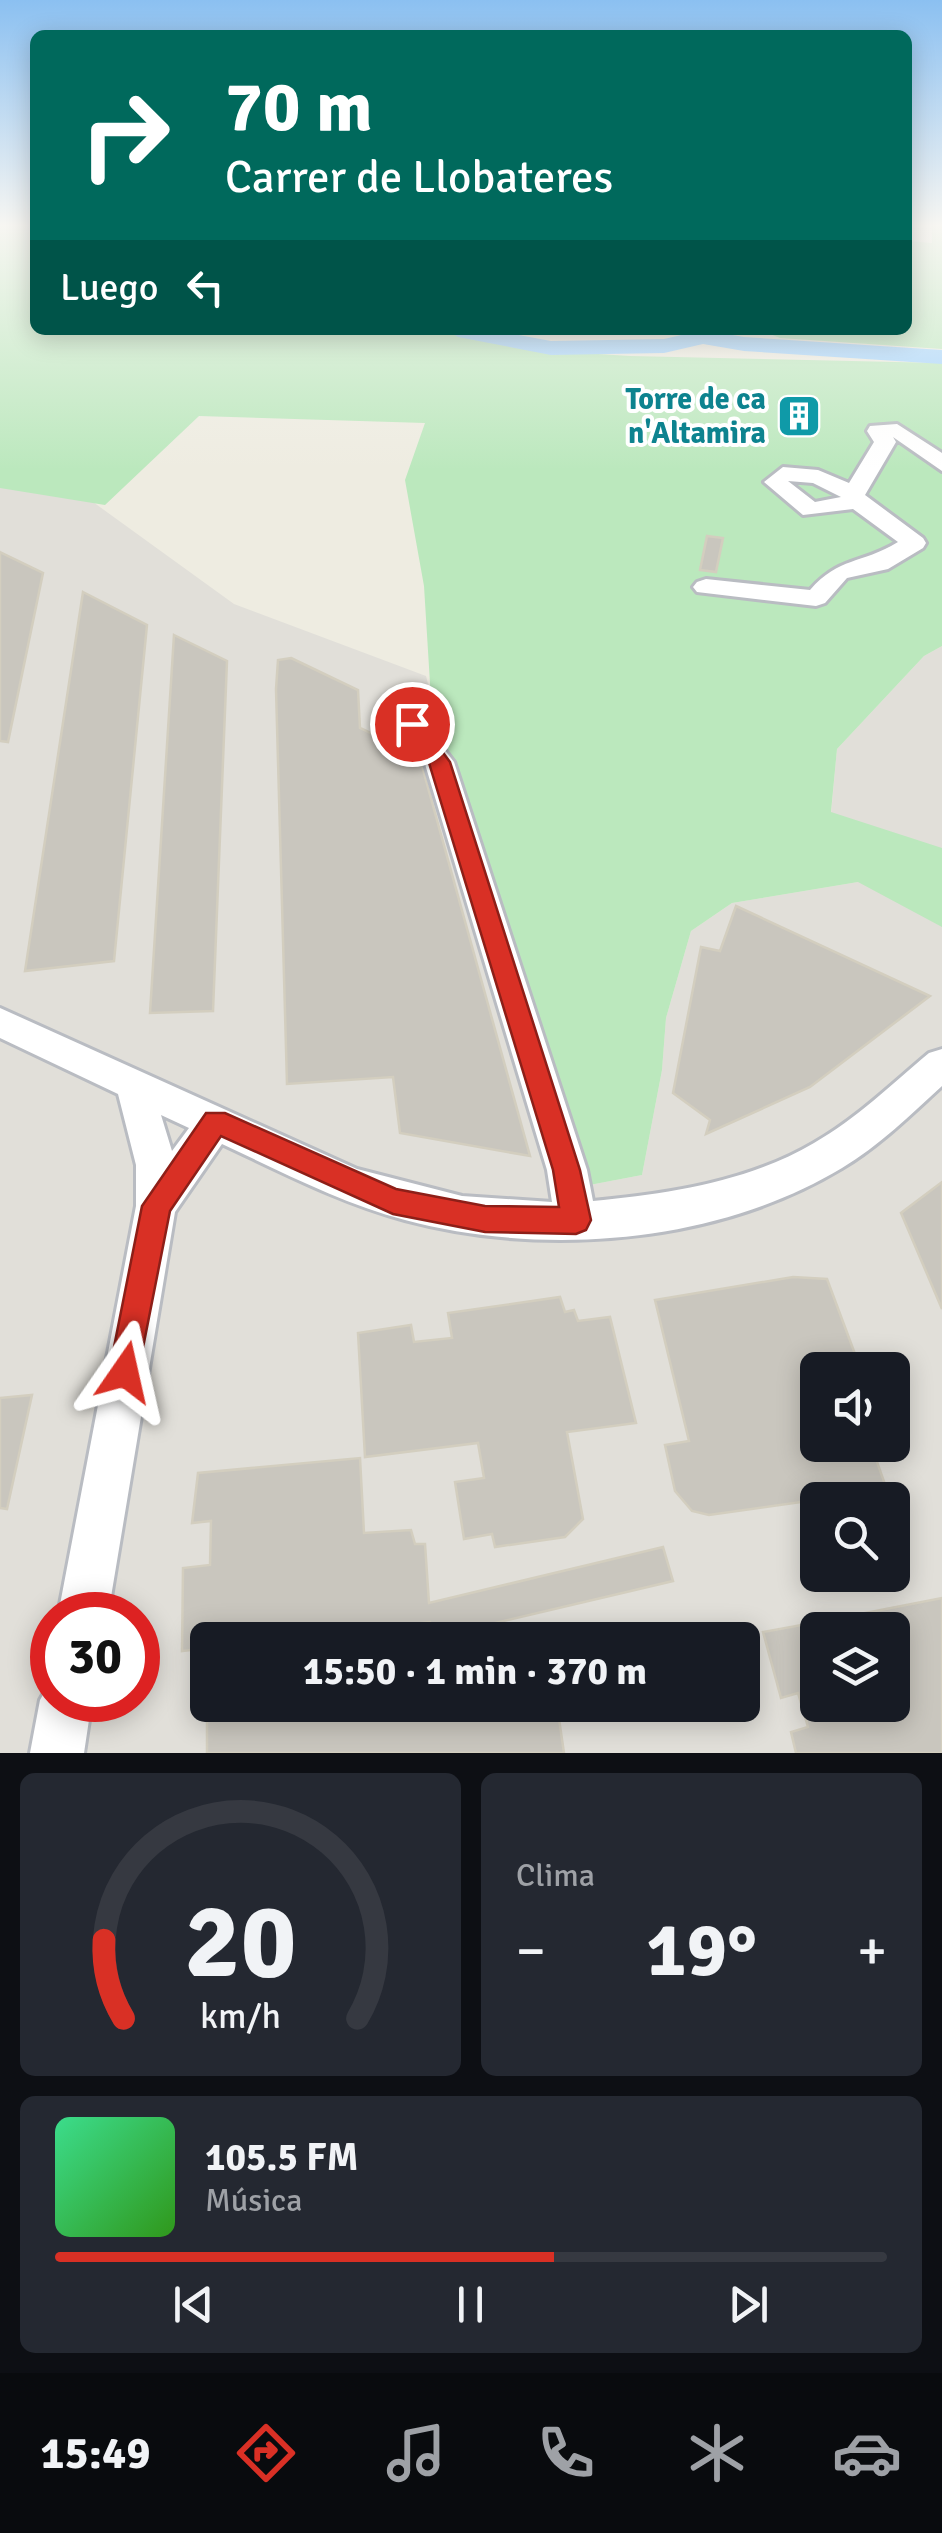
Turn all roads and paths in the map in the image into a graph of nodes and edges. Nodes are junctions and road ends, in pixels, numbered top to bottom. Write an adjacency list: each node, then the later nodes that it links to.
1 (939, 461): 2 (street)
2 (706, 587)
3 (412, 724): 9 (street)
4 (0, 1022): 6 (street)
5 (942, 1064): 9 (street)
6 (133, 1081): 7 (street); 8 (street)
7 (216, 1121): 8 (street); 9 (street)
8 (156, 1206): 10 (street)
9 (576, 1220)
10 (87, 1592)
11 (62, 1722): 12 (street)
12 (56, 1753)

